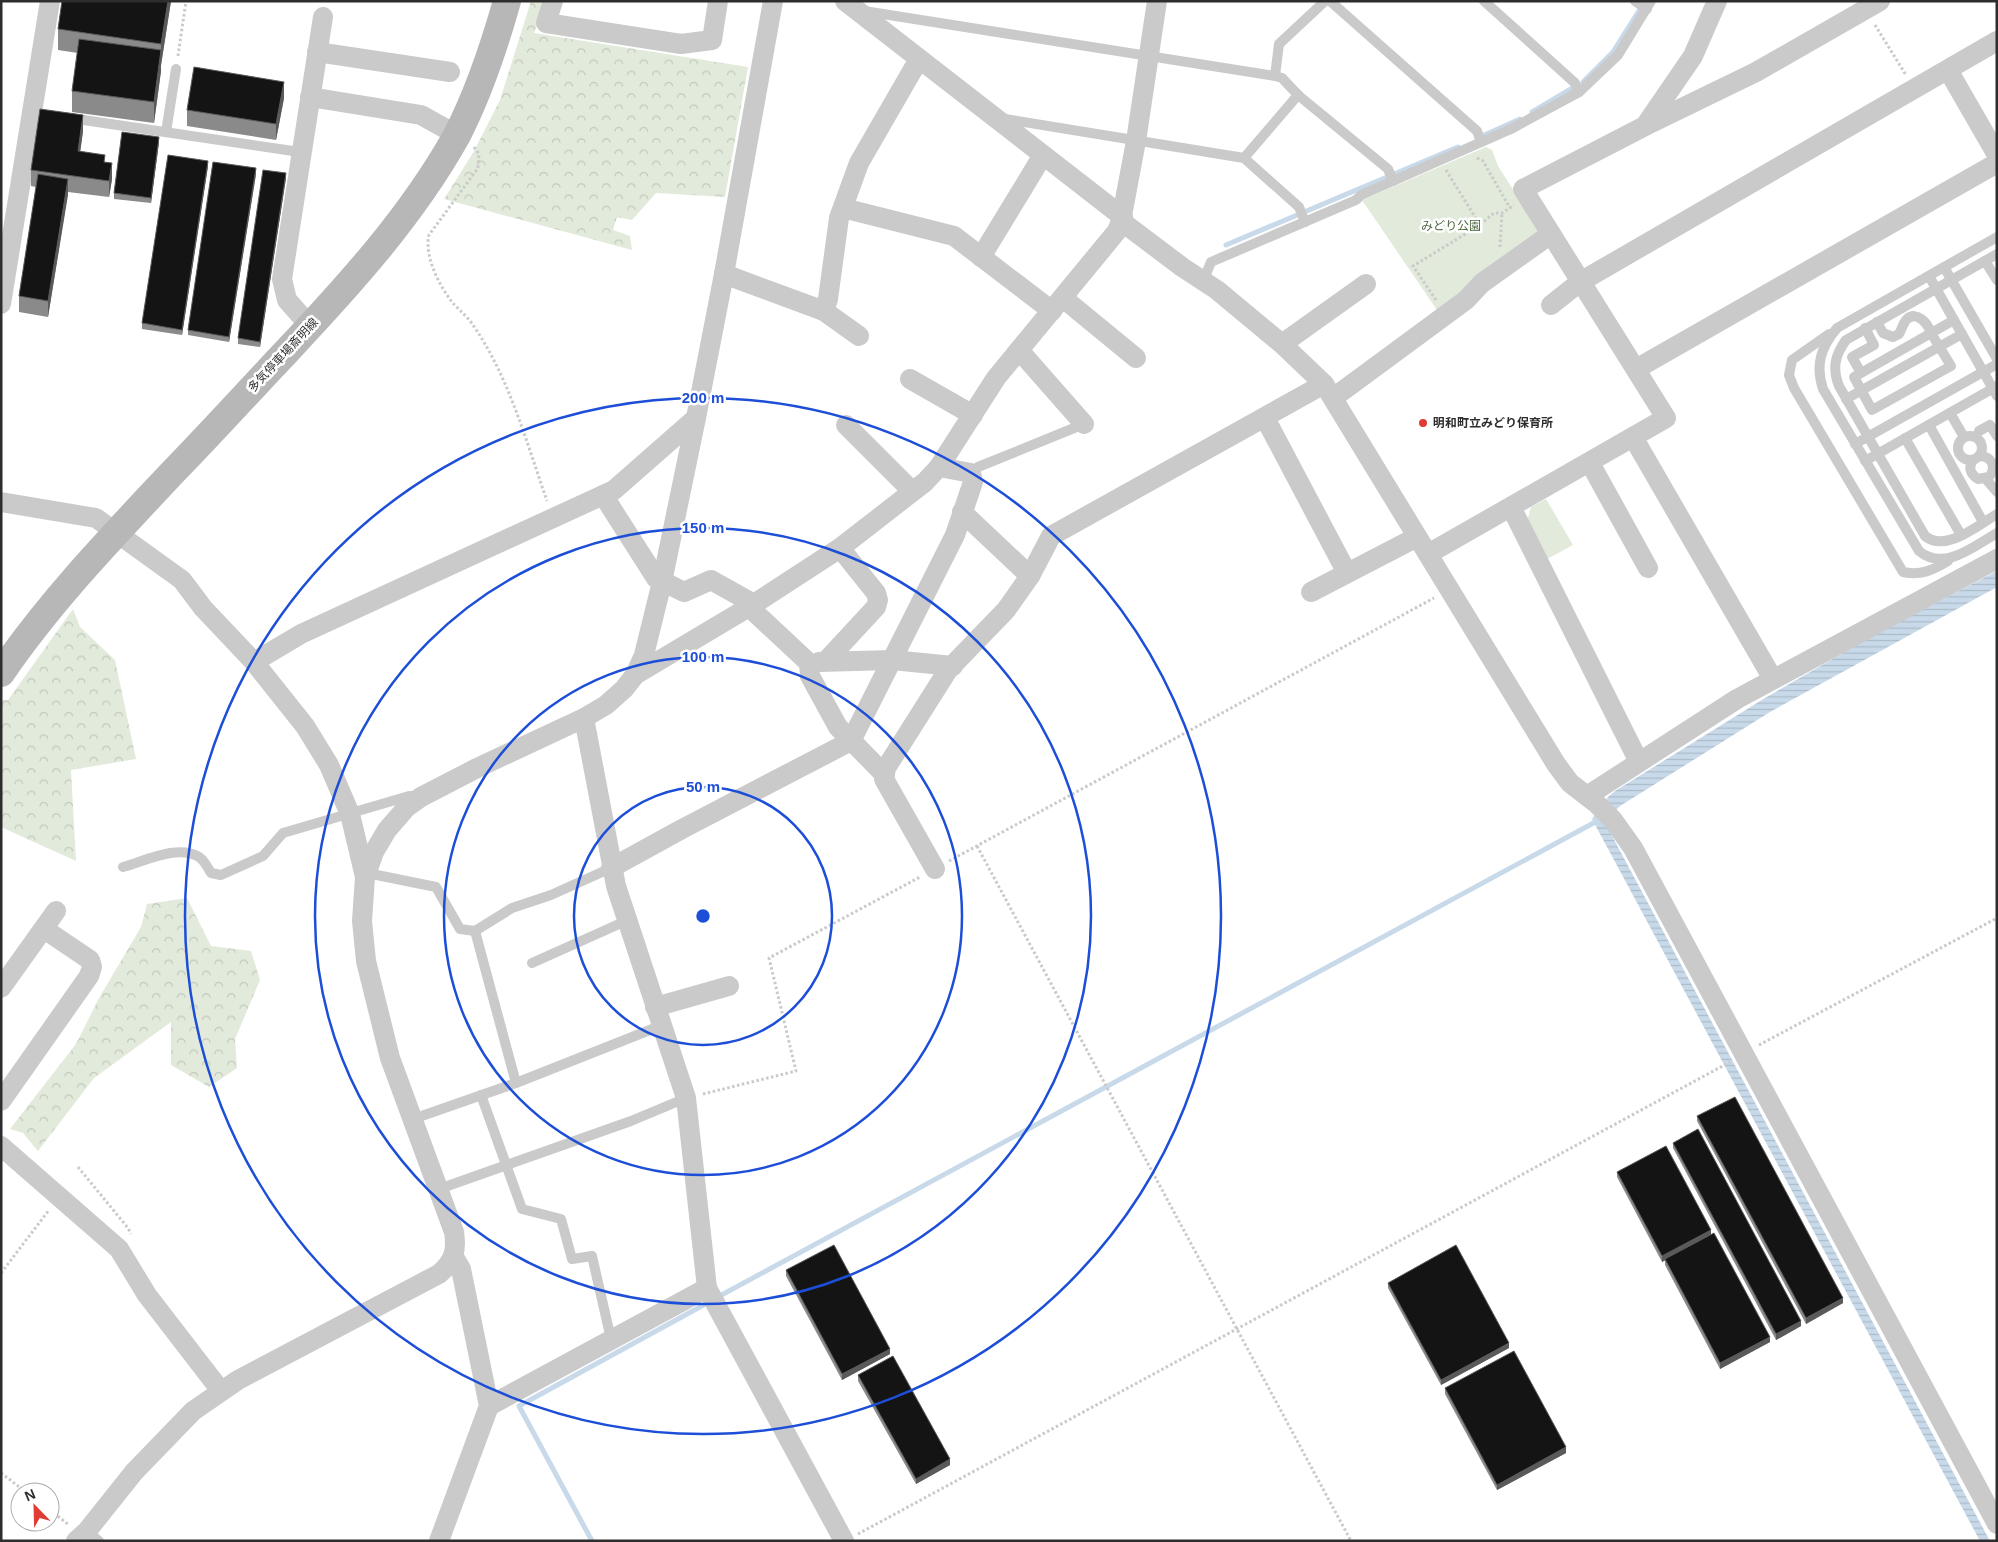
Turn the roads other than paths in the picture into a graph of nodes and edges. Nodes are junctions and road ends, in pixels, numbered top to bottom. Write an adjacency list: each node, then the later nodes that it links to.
1 (50, 1): 56 (street)
2 (507, 1): 30 (main road, 多気停車場斎明線)
3 (553, 1): 4 (street)
4 (718, 1)
5 (772, 1): 48 (street)
6 (1157, 1): 17 (street)
7 (1325, 1): 22 (lane)
8 (1330, 1): 32 (lane)
9 (1484, 1): 23 (lane)
10 (1717, 1): 28 (street)
11 (1642, 4): 23 (lane)
12 (1873, 5): 28 (street)
13 (850, 6): 17 (lane); 18 (street)
14 (323, 17): 16 (street)
15 (1997, 41): 20 (street)
16 (317, 52): 21 (street); 25 (street)
17 (1149, 56): 22 (lane); 31 (street)
18 (919, 59): 27 (street); 39 (street)
19 (176, 69): 29 (lane)
20 (1948, 70): 35 (street); 53 (street)
21 (450, 72)
22 (1275, 76): 24 (lane)
23 (1577, 88): 32 (lane)
24 (1298, 95): 36 (lane); 38 (lane)
25 (310, 97): 30 (street); 33 (street)
26 (61, 116): 29 (lane)
27 (994, 118): 31 (lane); 34 (street)
28 (1645, 126): 42 (street)
29 (166, 132): 33 (lane)
30 (457, 135): 62 (main road, 多気停車場斎明線)
31 (1136, 141): 36 (lane); 40 (street)
32 (1481, 142): 38 (lane)
33 (300, 152): 62 (street)
34 (1043, 155): 40 (street); 45 (street)
35 (1997, 156)
36 (1244, 158): 41 (lane)
37 (1997, 163): 74 (street)
38 (1393, 181): 41 (lane)
39 (843, 208): 45 (street); 59 (street)
40 (1122, 219): 50 (street); 57 (street)
41 (1305, 222): 50 (lane)
42 (1551, 234): 53 (street); 79 (street)
43 (1997, 237): 47 (lane)
44 (1997, 254): 46 (lane)
45 (981, 257): 57 (street)
46 (1985, 261): 51 (lane); 52 (lane)
47 (1944, 267): 49 (lane); 51 (lane)
48 (724, 274): 59 (street); 84 (street)
49 (1929, 276): 55 (lane); 64 (lane)
50 (1204, 279): 68 (street)
51 (1951, 280): 55 (lane); 72 (lane)
52 (1997, 280)
53 (1580, 282): 58 (street); 74 (street)
54 (1366, 284): 68 (street)
55 (1936, 289): 60 (lane); 61 (lane)
56 (1, 304)
57 (1058, 304): 70 (street); 71 (street)
58 (1551, 305)
59 (824, 311): 67 (street)
60 (1954, 320): 65 (lane); 66 (lane)
61 (1876, 322): 63 (lane); 65 (lane)
62 (310, 326): 111 (main road, 多気停車場斎明線)
63 (1865, 328): 76 (lane); 81 (lane)
64 (1834, 331): 95 (lane); 116 (lane)
65 (1931, 333): 69 (lane); 76 (lane)
66 (1962, 334): 69 (lane); 75 (lane)
67 (859, 336)
68 (1282, 344): 79 (street)
69 (1940, 347): 80 (lane); 80 (lane)
70 (1019, 350): 83 (street); 86 (street)
71 (1136, 358)
72 (1997, 359)
73 (1997, 364): 75 (lane)
74 (1636, 369): 92 (street)
75 (1983, 371): 78 (lane); 90 (lane)
76 (1861, 373): 80 (lane)
77 (910, 379): 83 (street)
78 (1995, 390): 82 (lane)
79 (1328, 391): 85 (street); 114 (street)
80 (1860, 392): 81 (lane)
81 (1846, 398): 90 (lane)
82 (1950, 413): 88 (lane); 93 (lane)
83 (973, 415): 100 (street)
84 (696, 418): 105 (street); 121 (street)
85 (1265, 418): 119 (street); 120 (street)
86 (1084, 424): 101 (lane)
87 (846, 425): 103 (street)
88 (1929, 425): 94 (lane); 110 (lane)
89 (1980, 431): 91 (lane)
90 (1868, 436): 95 (lane); 96 (lane)
91 (1997, 436)
92 (1634, 437): 99 (street); 130 (street)
93 (1964, 437): 97 (lane); 97 (lane)
94 (1905, 438): 96 (lane); 113 (lane)
95 (1855, 444): 98 (lane)
96 (1878, 454): 98 (lane); 113 (lane)
97 (1976, 458): 102 (lane); 102 (lane)
98 (1865, 461): 116 (lane)
99 (1590, 463): 107 (street); 118 (street)
100 (940, 467): 101 (street); 103 (street)
101 (971, 473): 108 (street)
102 (1986, 478): 104 (lane)
103 (912, 491): 115 (street)
104 (1997, 492)
105 (602, 495): 121 (street); 125 (street)
106 (1, 502): 111 (street)
107 (1511, 507): 114 (street); 133 (street)
108 (962, 512): 120 (street); 124 (street)
109 (1997, 514): 110 (lane)
110 (1983, 522): 113 (lane)
111 (116, 532): 125 (street); 128 (main road, 多気停車場斎明線)
112 (1997, 533): 116 (lane)
113 (1961, 534)
114 (1422, 545): 119 (street); 136 (street)
115 (840, 548): 123 (street); 126 (street)
116 (1956, 556)
117 (1997, 559): 130 (street)
118 (1648, 568)
119 (1347, 573): 122 (street)
120 (1030, 576): 127 (street)
121 (662, 582): 123 (street); 129 (street)
122 (1311, 592)
123 (752, 606): 126 (street); 129 (street)
124 (892, 660): 126 (street); 127 (street); 132 (street)
125 (254, 662): 137 (street)
126 (818, 662): 132 (street)
127 (953, 666): 134 (street)
128 (1, 673)
129 (635, 675): 131 (street)
130 (1773, 679): 133 (street)
131 (584, 718): 135 (street); 139 (street)
132 (851, 741): 134 (street); 139 (street)
133 (1639, 762): 136 (street)
134 (885, 775): 140 (street)
135 (421, 797): 137 (lane); 141 (street)
136 (1592, 800): 163 (street)
137 (350, 814): 138 (lane); 141 (street)
138 (123, 867)
139 (611, 868): 143 (street); 145 (lane)
140 (935, 869)
141 (366, 875): 145 (lane); 154 (street)
142 (56, 911): 144 (street)
143 (628, 920): 146 (lane); 149 (street)
144 (44, 929): 148 (street); 153 (street)
145 (475, 931): 150 (lane)
146 (532, 963)
147 (729, 986): 149 (street)
148 (1, 988)
149 (658, 1017): 150 (lane); 152 (street)
150 (516, 1083): 151 (lane)
151 (481, 1095): 154 (lane); 156 (lane)
152 (686, 1098): 156 (lane); 159 (street)
153 (1, 1101)
154 (413, 1119): 157 (street)
155 (1, 1146): 161 (street)
156 (507, 1164): 157 (lane); 160 (lane)
157 (439, 1189): 158 (street)
158 (454, 1256): 161 (street); 162 (street)
159 (707, 1288): 160 (street); 165 (street)
160 (611, 1339): 162 (street)
161 (221, 1391): 164 (street)
162 (489, 1406): 166 (street)
163 (1997, 1524)
164 (86, 1537)
165 (849, 1538)
166 (440, 1541)

